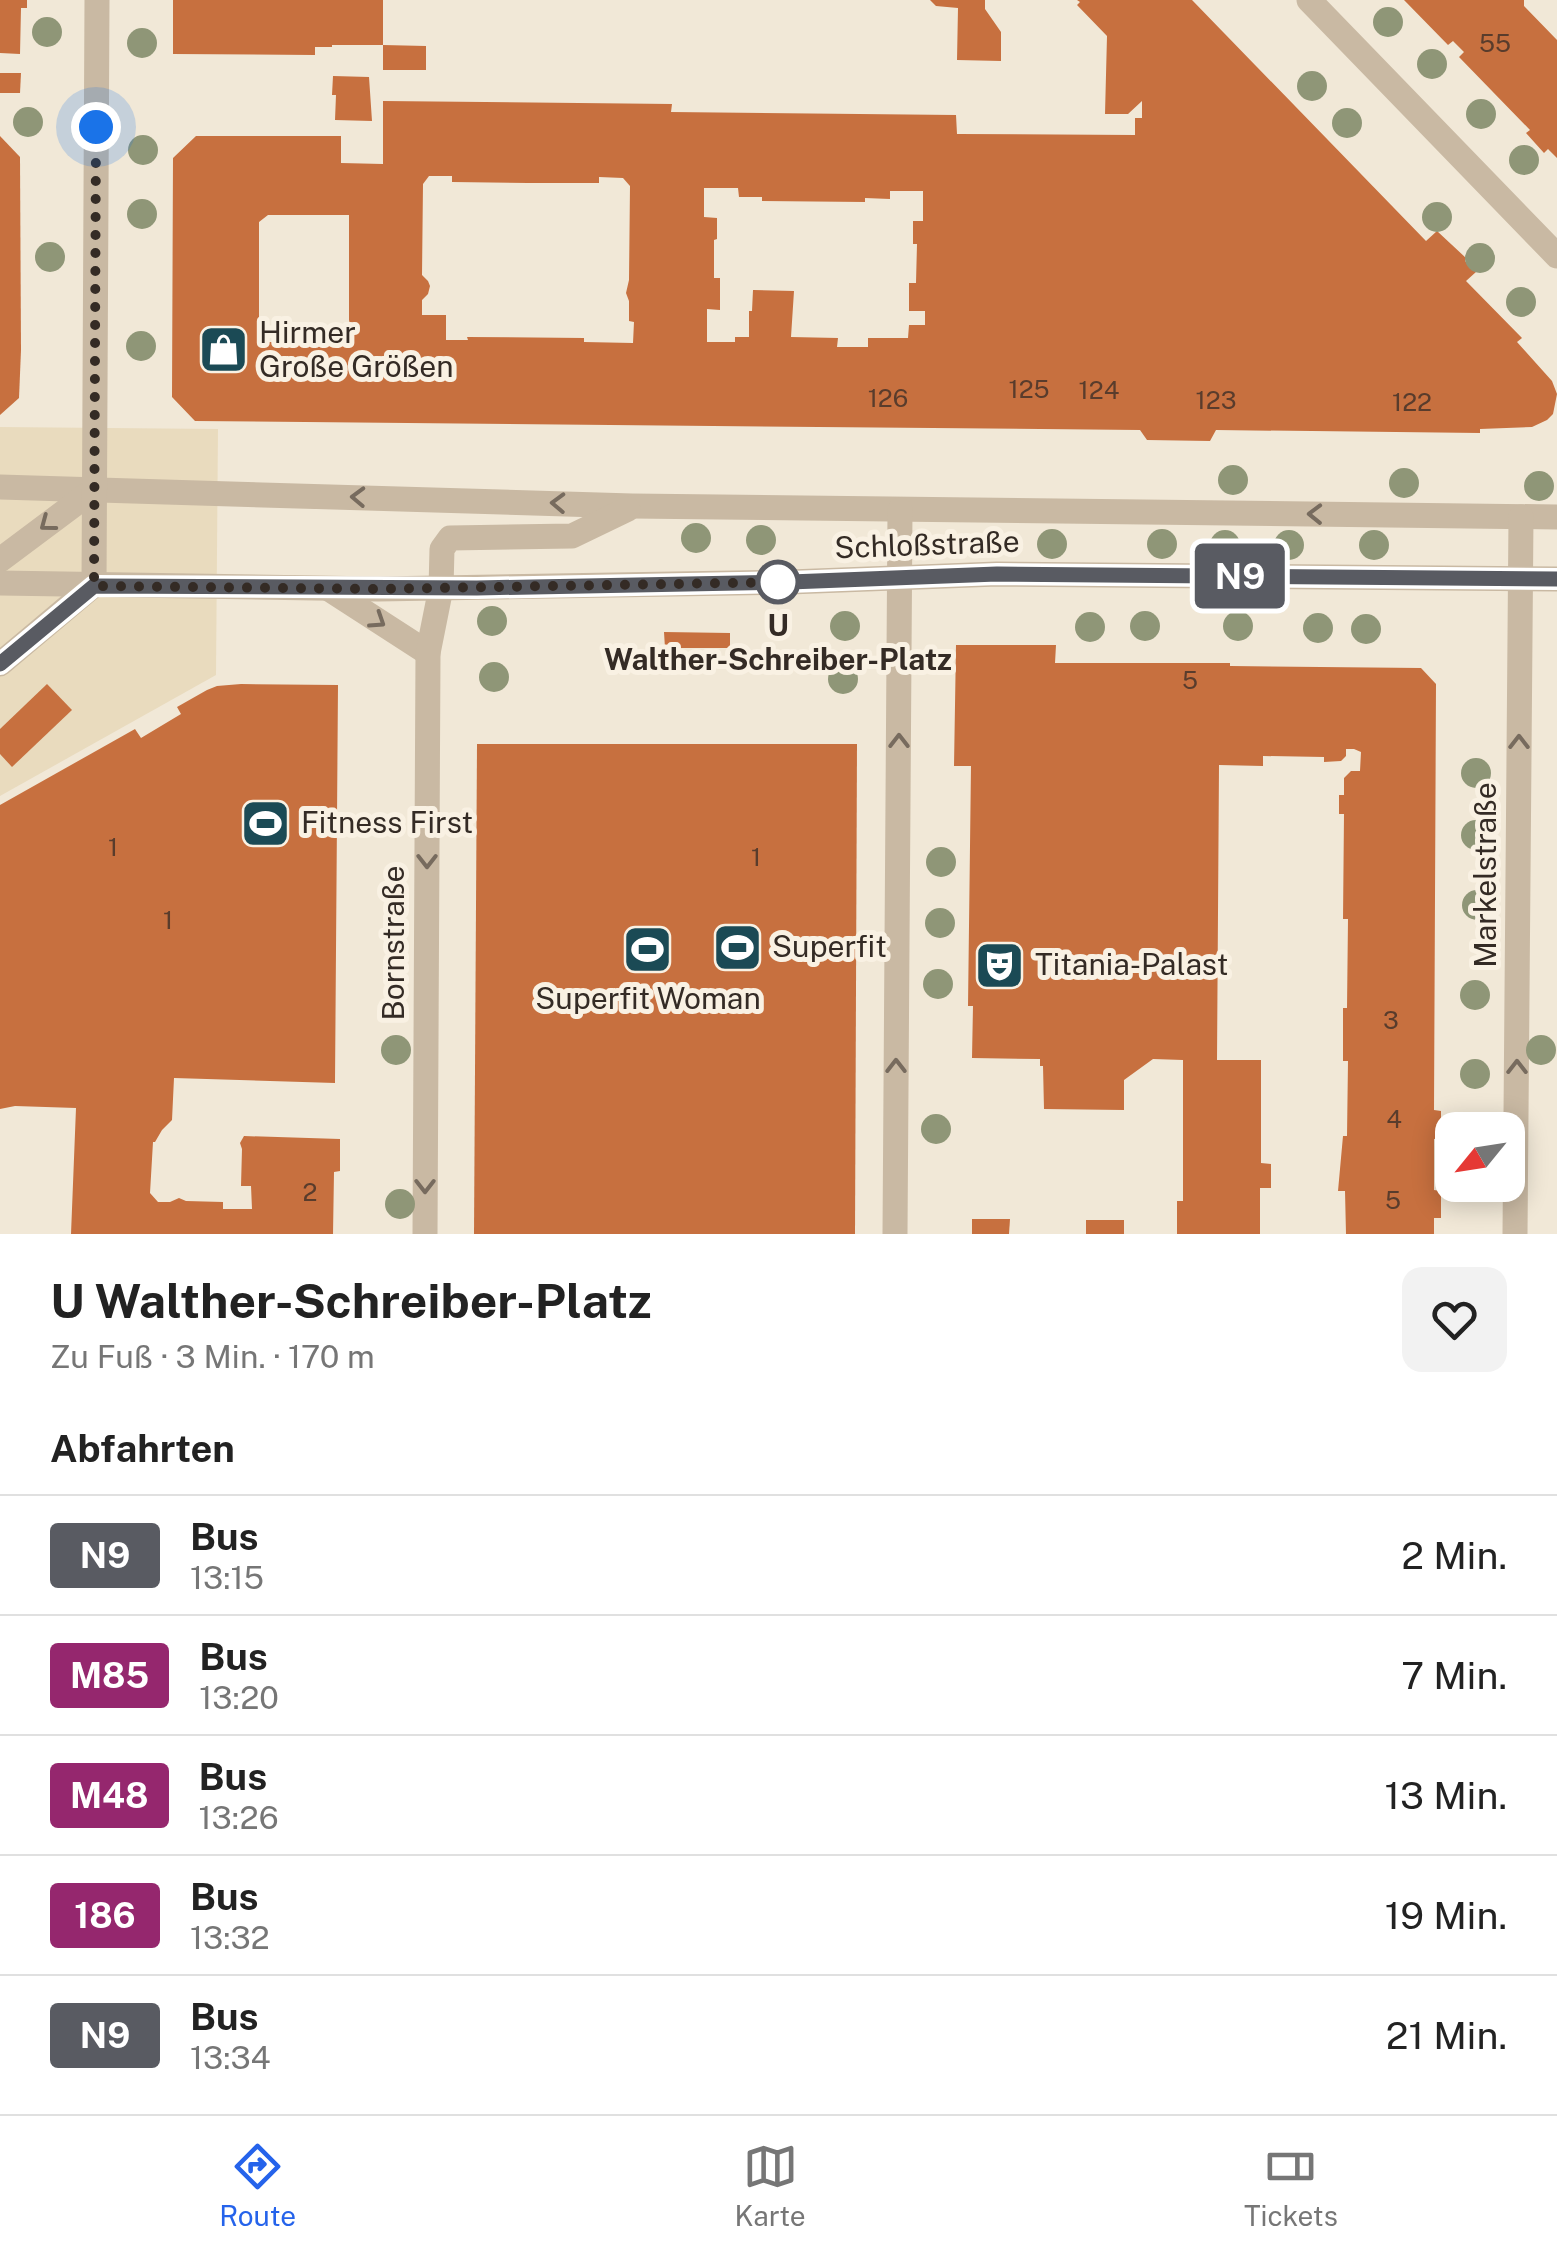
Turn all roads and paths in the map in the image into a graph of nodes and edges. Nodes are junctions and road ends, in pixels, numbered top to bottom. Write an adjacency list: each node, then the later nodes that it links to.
1 (97, 0): 5 (street)
2 (1310, 0): 3 (street)
3 (1557, 256)
4 (0, 487): 5 (street, Schloßstraße)
5 (95, 489): 6 (street, Schloßstraße, one-way to 5); 10 (street, one-way to 10); 15 (street)
6 (632, 506): 7 (street, Schloßstraße); 16 (street, Bornstraße)
7 (900, 510): 8 (street, Schloßstraße, one-way to 7); 11 (street)
8 (1521, 517): 9 (street, Schloßstraße); 12 (street, Markelstraße)
9 (1557, 517)
10 (0, 560)
11 (899, 578): 12 (street, Schloßstraße); 16 (street, Schloßstraße); 21 (street, one-way to 11)
12 (1521, 579): 13 (street, Schloßstraße); 22 (street, Markelstraße, one-way to 12)
13 (1557, 580)
14 (0, 583): 15 (street, Schloßstraße)
15 (94, 586): 17 (street, Schloßstraße); 19 (street)
16 (441, 588): 17 (street, Schloßstraße); 18 (street, Bornstraße)
17 (329, 589): 18 (street, one-way to 18)
18 (428, 652): 20 (street, Bornstraße, one-way to 20)
19 (0, 664)
20 (425, 1234)
21 (895, 1234)
22 (1515, 1234)

